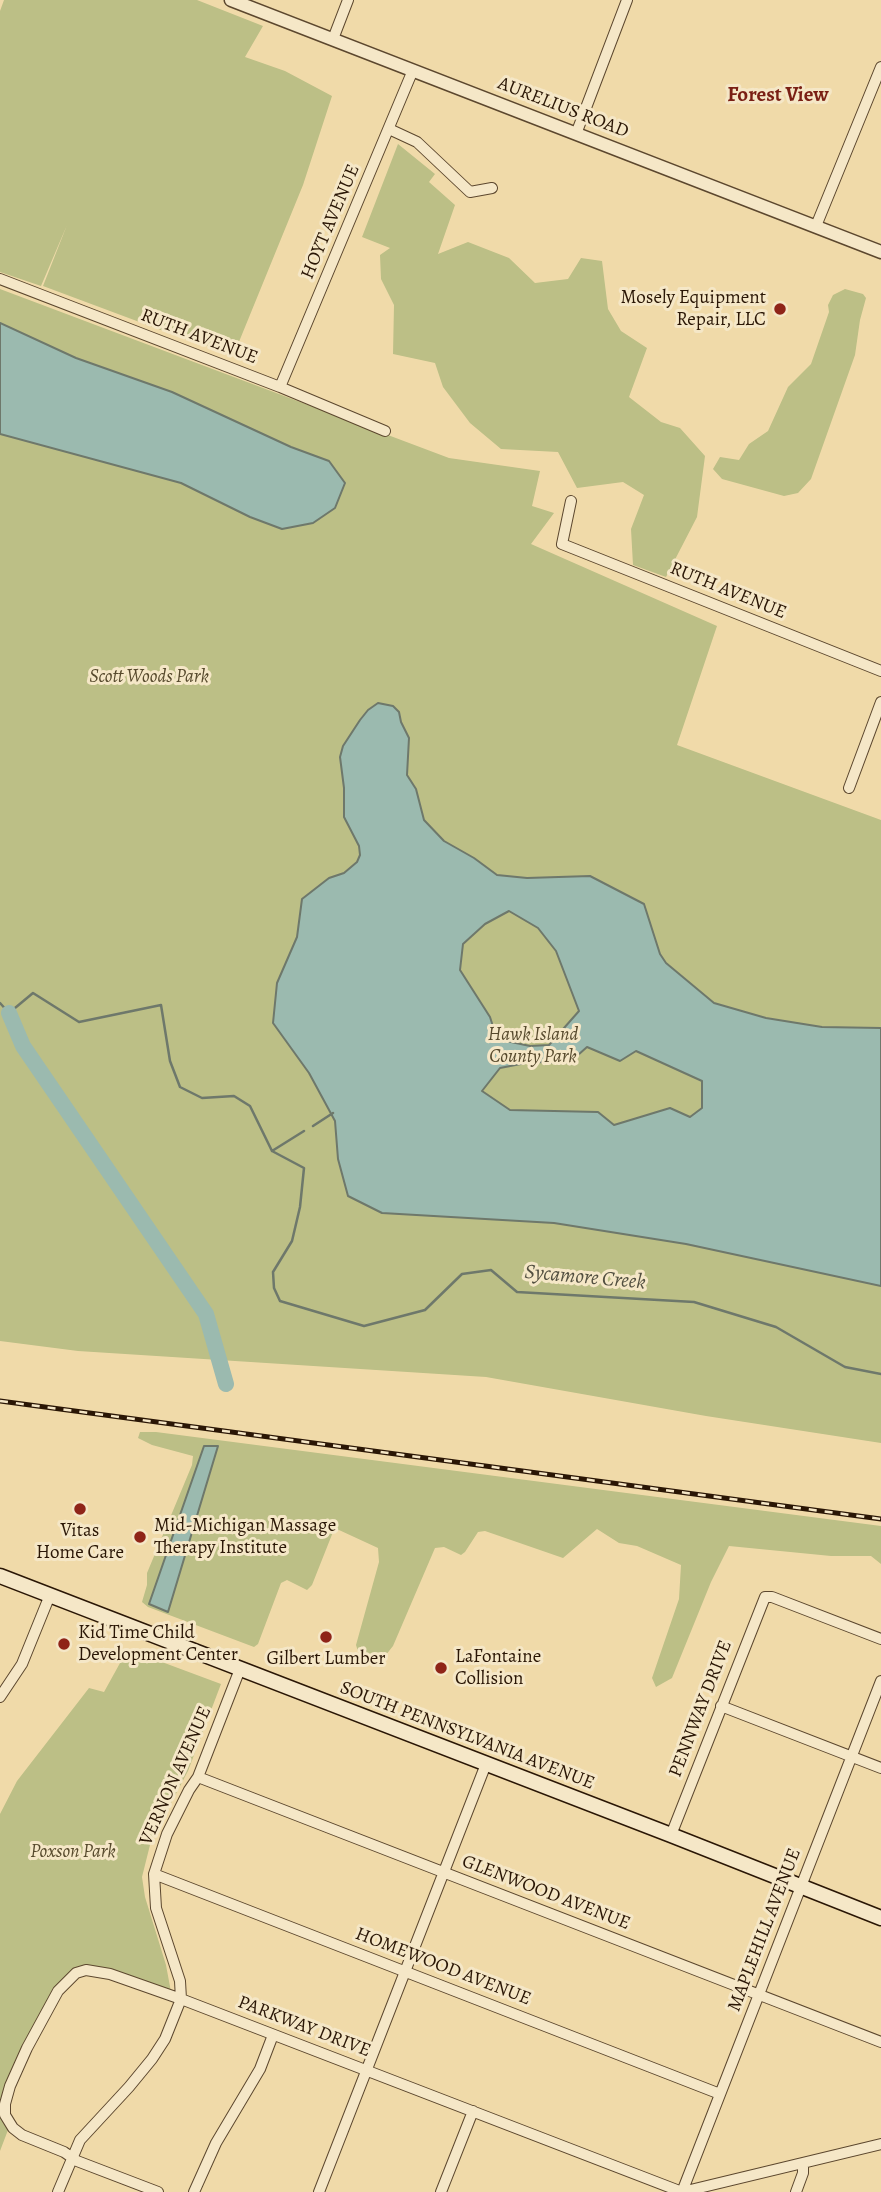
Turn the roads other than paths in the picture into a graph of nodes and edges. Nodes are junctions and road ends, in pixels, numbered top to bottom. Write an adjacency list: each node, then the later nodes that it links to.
1 (231, 0): 4 (street, AURELIUS ROAD)
2 (348, 0): 4 (street)
3 (627, 0): 8 (street)
4 (333, 39): 6 (street, AURELIUS ROAD)
5 (881, 67): 10 (street)
6 (413, 70): 7 (street, HOYT AVENUE); 8 (street, AURELIUS ROAD)
7 (389, 129): 9 (street); 13 (street, HOYT AVENUE)
8 (576, 134): 10 (street, AURELIUS ROAD)
9 (492, 188)
10 (816, 226): 11 (street, AURELIUS ROAD)
11 (881, 252)
12 (0, 279): 13 (street, RUTH AVENUE)
13 (280, 387): 14 (street, RUTH AVENUE)
14 (385, 431)
15 (571, 501): 16 (street, RUTH AVENUE)
16 (881, 671)
17 (881, 702): 18 (street)
18 (849, 788)
19 (0, 1576): 20 (main road, SOUTH PENNSYLVANIA AVENUE)
20 (50, 1595): 22 (main road, SOUTH PENNSYLVANIA AVENUE); 24 (street)
21 (881, 1639): 25 (street, PENNWAY DRIVE)
22 (240, 1668): 27 (main road, SOUTH PENNSYLVANIA AVENUE); 29 (street, VERNON AVENUE)
23 (881, 1681): 26 (street, MAPLEHILL AVENUE)
24 (0, 1697)
25 (721, 1706): 26 (street); 30 (street, PENNWAY DRIVE)
26 (851, 1756): 28 (street); 33 (street, MAPLEHILL AVENUE)
27 (486, 1764): 30 (main road, SOUTH PENNSYLVANIA AVENUE); 31 (street)
28 (881, 1768)
29 (198, 1777): 31 (street, GLENWOOD AVENUE); 32 (street, VERNON AVENUE)
30 (671, 1835): 33 (main road, SOUTH PENNSYLVANIA AVENUE)
31 (443, 1873): 35 (street); 36 (street, GLENWOOD AVENUE)
32 (154, 1874): 35 (street, HOMEWOOD AVENUE); 37 (street, VERNON AVENUE)
33 (802, 1885): 34 (main road, SOUTH PENNSYLVANIA AVENUE); 36 (street, MAPLEHILL AVENUE)
34 (881, 1919)
35 (405, 1971): 40 (street); 41 (street, HOMEWOOD AVENUE)
36 (758, 1994): 39 (street, GLENWOOD AVENUE); 41 (street, MAPLEHILL AVENUE)
37 (181, 1999): 38 (street, PARKWAY DRIVE); 44 (street); 44 (street, PARKWAY DRIVE)
38 (273, 2035): 40 (street, PARKWAY DRIVE); 48 (street)
39 (881, 2042)
40 (367, 2070): 42 (street, PARKWAY DRIVE); 49 (street)
41 (720, 2094): 51 (street, MAPLEHILL AVENUE)
42 (473, 2111): 50 (street); 51 (street, PARKWAY DRIVE)
43 (881, 2144): 45 (street)
44 (71, 2157): 46 (street); 47 (street)
45 (803, 2163): 51 (street); 52 (street)
46 (58, 2192)
47 (158, 2192)
48 (194, 2192)
49 (319, 2192)
50 (441, 2192)
51 (682, 2192)
52 (796, 2192)

